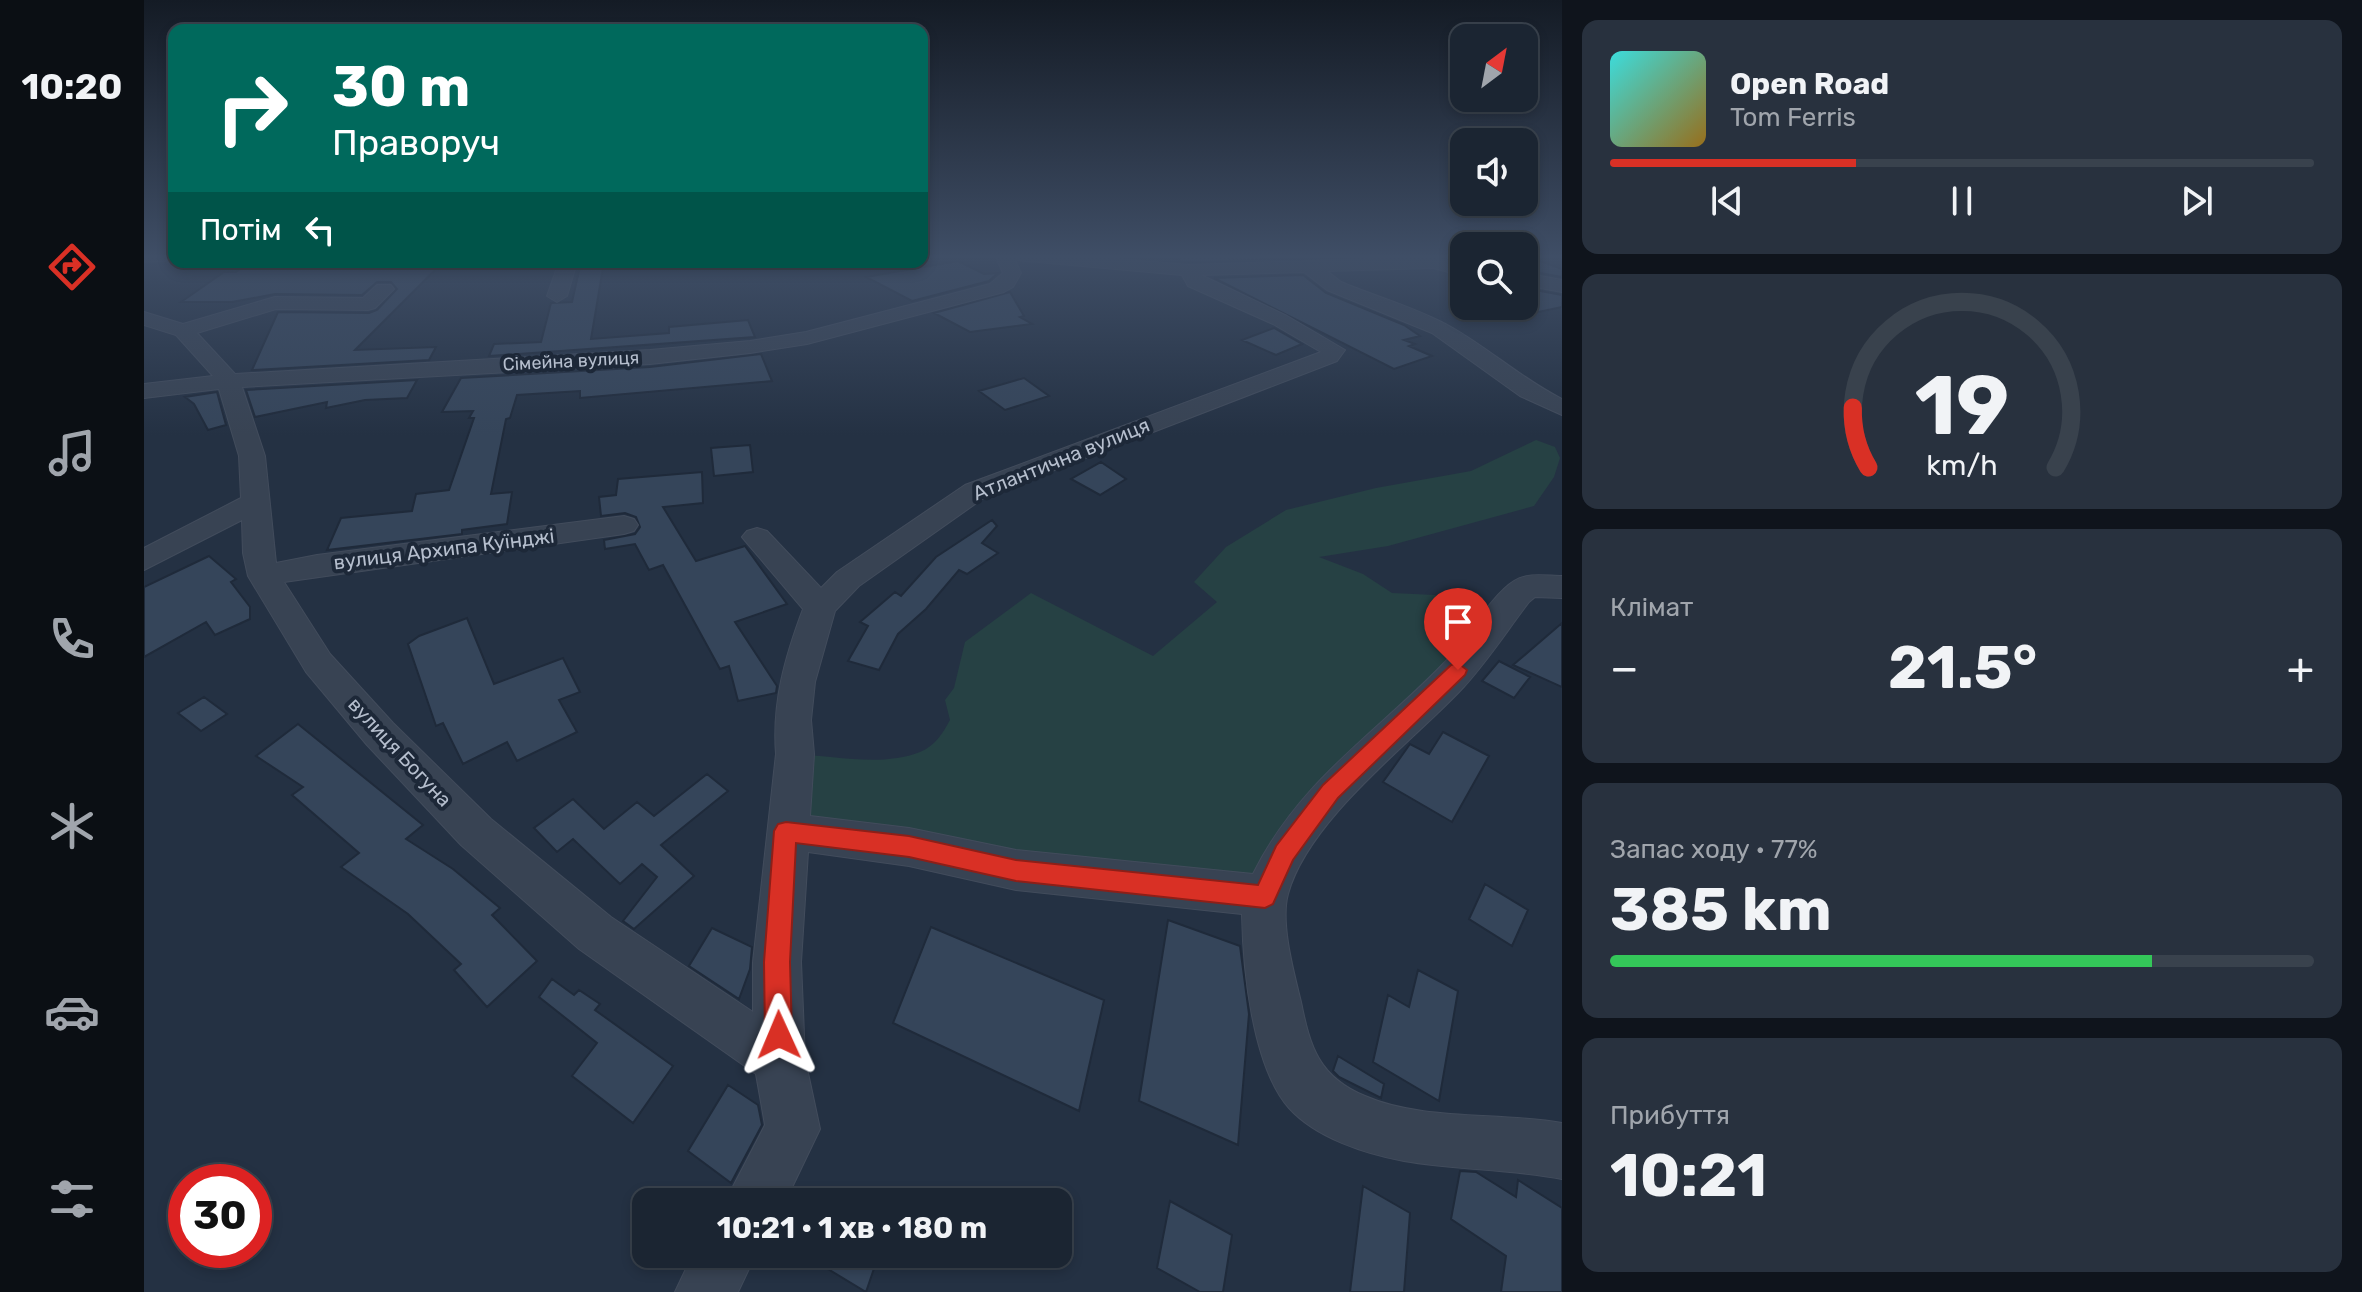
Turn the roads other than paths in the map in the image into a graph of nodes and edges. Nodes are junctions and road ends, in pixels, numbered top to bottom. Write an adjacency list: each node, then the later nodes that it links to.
1 (235, 315): 6 (street)
2 (889, 315): 7 (street, Сімейна вулиця)
3 (1269, 315): 16 (street, Атлантична вулиця)
4 (1403, 315): 9 (street)
5 (144, 318): 6 (street, вулиця Богуна)
6 (183, 331): 7 (street, вулиця Богуна)
7 (226, 381): 8 (street, Сімейна вулиця); 10 (street, вулиця Богуна)
8 (144, 391)
9 (1562, 408)
10 (255, 502): 13 (street); 14 (street, вулиця Богуна)
11 (624, 525): 14 (street, вулиця Архипа Куїнджі)
12 (757, 537): 16 (street)
13 (144, 560)
14 (264, 576): 19 (street, вулиця Богуна)
15 (1562, 587): 18 (street)
16 (820, 607): 17 (street, Атлантична вулиця)
17 (786, 831): 18 (street); 19 (street, Атлантична вулиця)
18 (1265, 896): 20 (street)
19 (779, 1059): 21 (street, Атлантична вулиця)
20 (1562, 1151)
21 (761, 1188)
22 (719, 1268): 23 (street)
23 (706, 1292)

